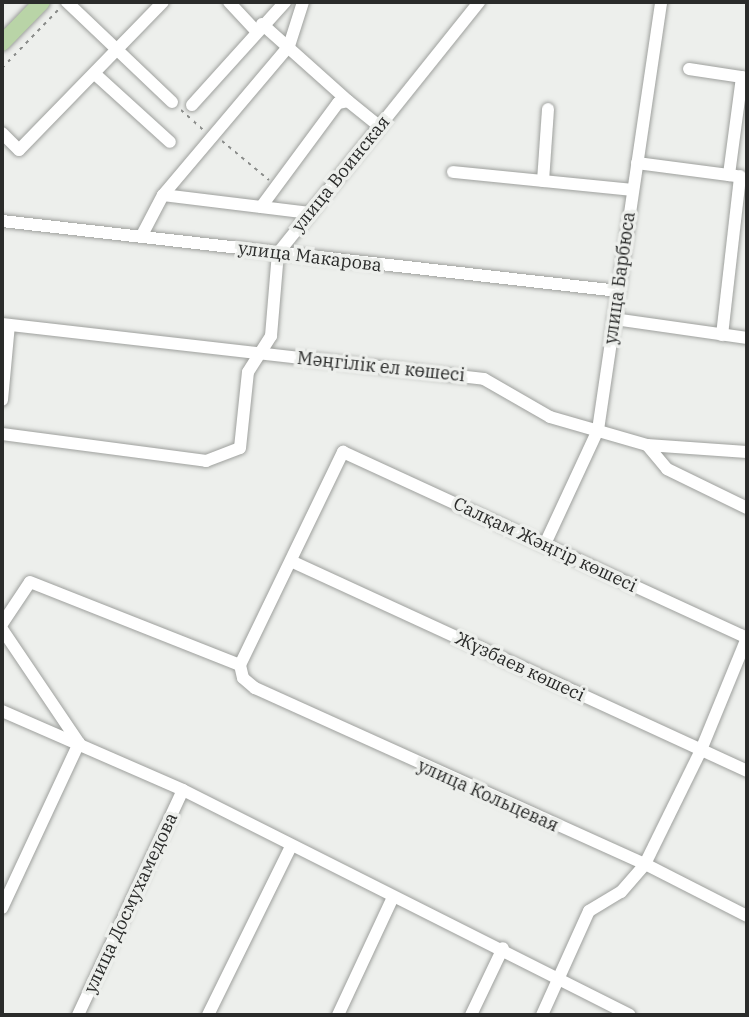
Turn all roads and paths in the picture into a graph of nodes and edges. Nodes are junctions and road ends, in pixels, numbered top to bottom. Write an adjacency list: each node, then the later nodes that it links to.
1 (42, 2): 10 (main road)
2 (67, 2): 12 (street); 13 (path)
3 (163, 2): 12 (street)
4 (229, 2): 9 (street)
5 (285, 2): 9 (street)
6 (303, 2): 11 (street)
7 (479, 2): 20 (street, улица Воинская)
8 (661, 2): 24 (street, улица Барбюса)
9 (259, 28): 11 (street); 18 (street)
10 (4, 35)
11 (289, 46): 16 (street); 22 (street)
12 (116, 50): 15 (street); 17 (street)
13 (2, 68)
14 (689, 69): 26 (street)
15 (94, 74): 21 (street); 23 (street)
16 (348, 101): 20 (street); 28 (street)
17 (172, 102): 22 (path)
18 (192, 105)
19 (548, 109): 27 (street)
20 (379, 126): 32 (street, улица Воинская)
21 (2, 133)
22 (212, 136): 28 (path); 30 (street)
23 (170, 142)
24 (638, 163): 26 (street); 29 (street, улица Барбюса)
25 (453, 172): 27 (street)
26 (739, 176): 39 (street)
27 (544, 181): 29 (street)
28 (275, 185): 31 (street)
29 (632, 190): 36 (street, улица Барбюса)
30 (163, 195): 31 (street); 34 (street)
31 (261, 207): 32 (street)
32 (310, 213): 35 (street, улица Воинская)
33 (2, 221): 34 (street, улица Макарова)
34 (141, 237): 35 (street, улица Макарова)
35 (278, 253): 36 (street, улица Макарова); 41 (street)
36 (618, 292): 37 (street, улица Барбюса)
37 (614, 318): 39 (street); 43 (street, улица Барбюса)
38 (5, 324): 41 (street, Мәңгілік ел көшесі); 42 (street)
39 (722, 335): 40 (street)
40 (747, 338)
41 (258, 354): 43 (street, Мәңгілік ел көшесі); 44 (street)
42 (2, 400)
43 (598, 430): 45 (street, Мәңгілік ел көшесі); 48 (street, улица Барбюса)
44 (2, 434)
45 (647, 444): 46 (street, Мәңгілік ел көшесі); 47 (street)
46 (747, 452)
47 (747, 508)
48 (545, 544): 49 (street, Салқам Жәңгір көшесі); 51 (street, Салқам Жәңгір көшесі)
49 (293, 562): 52 (street); 55 (street, Жүзбаев көшесі)
50 (2, 627): 52 (street, улица Кольцевая); 54 (street)
51 (747, 638): 55 (street)
52 (240, 665): 59 (street, улица Кольцевая)
53 (2, 710): 54 (street)
54 (79, 743): 57 (street); 61 (street)
55 (701, 750): 56 (street, Жүзбаев көшесі); 59 (street)
56 (747, 771)
57 (183, 790): 58 (street); 65 (street, улица Досмухамедова)
58 (292, 846): 60 (street); 66 (street)
59 (645, 864): 62 (street, улица Кольцевая); 64 (street)
60 (393, 897): 63 (street); 67 (street)
61 (2, 908)
62 (747, 916)
63 (503, 948): 64 (street); 68 (street)
64 (560, 978): 69 (street); 70 (street)
65 (78, 1015)
66 (208, 1015)
67 (338, 1015)
68 (471, 1015)
69 (542, 1015)
70 (631, 1015)

